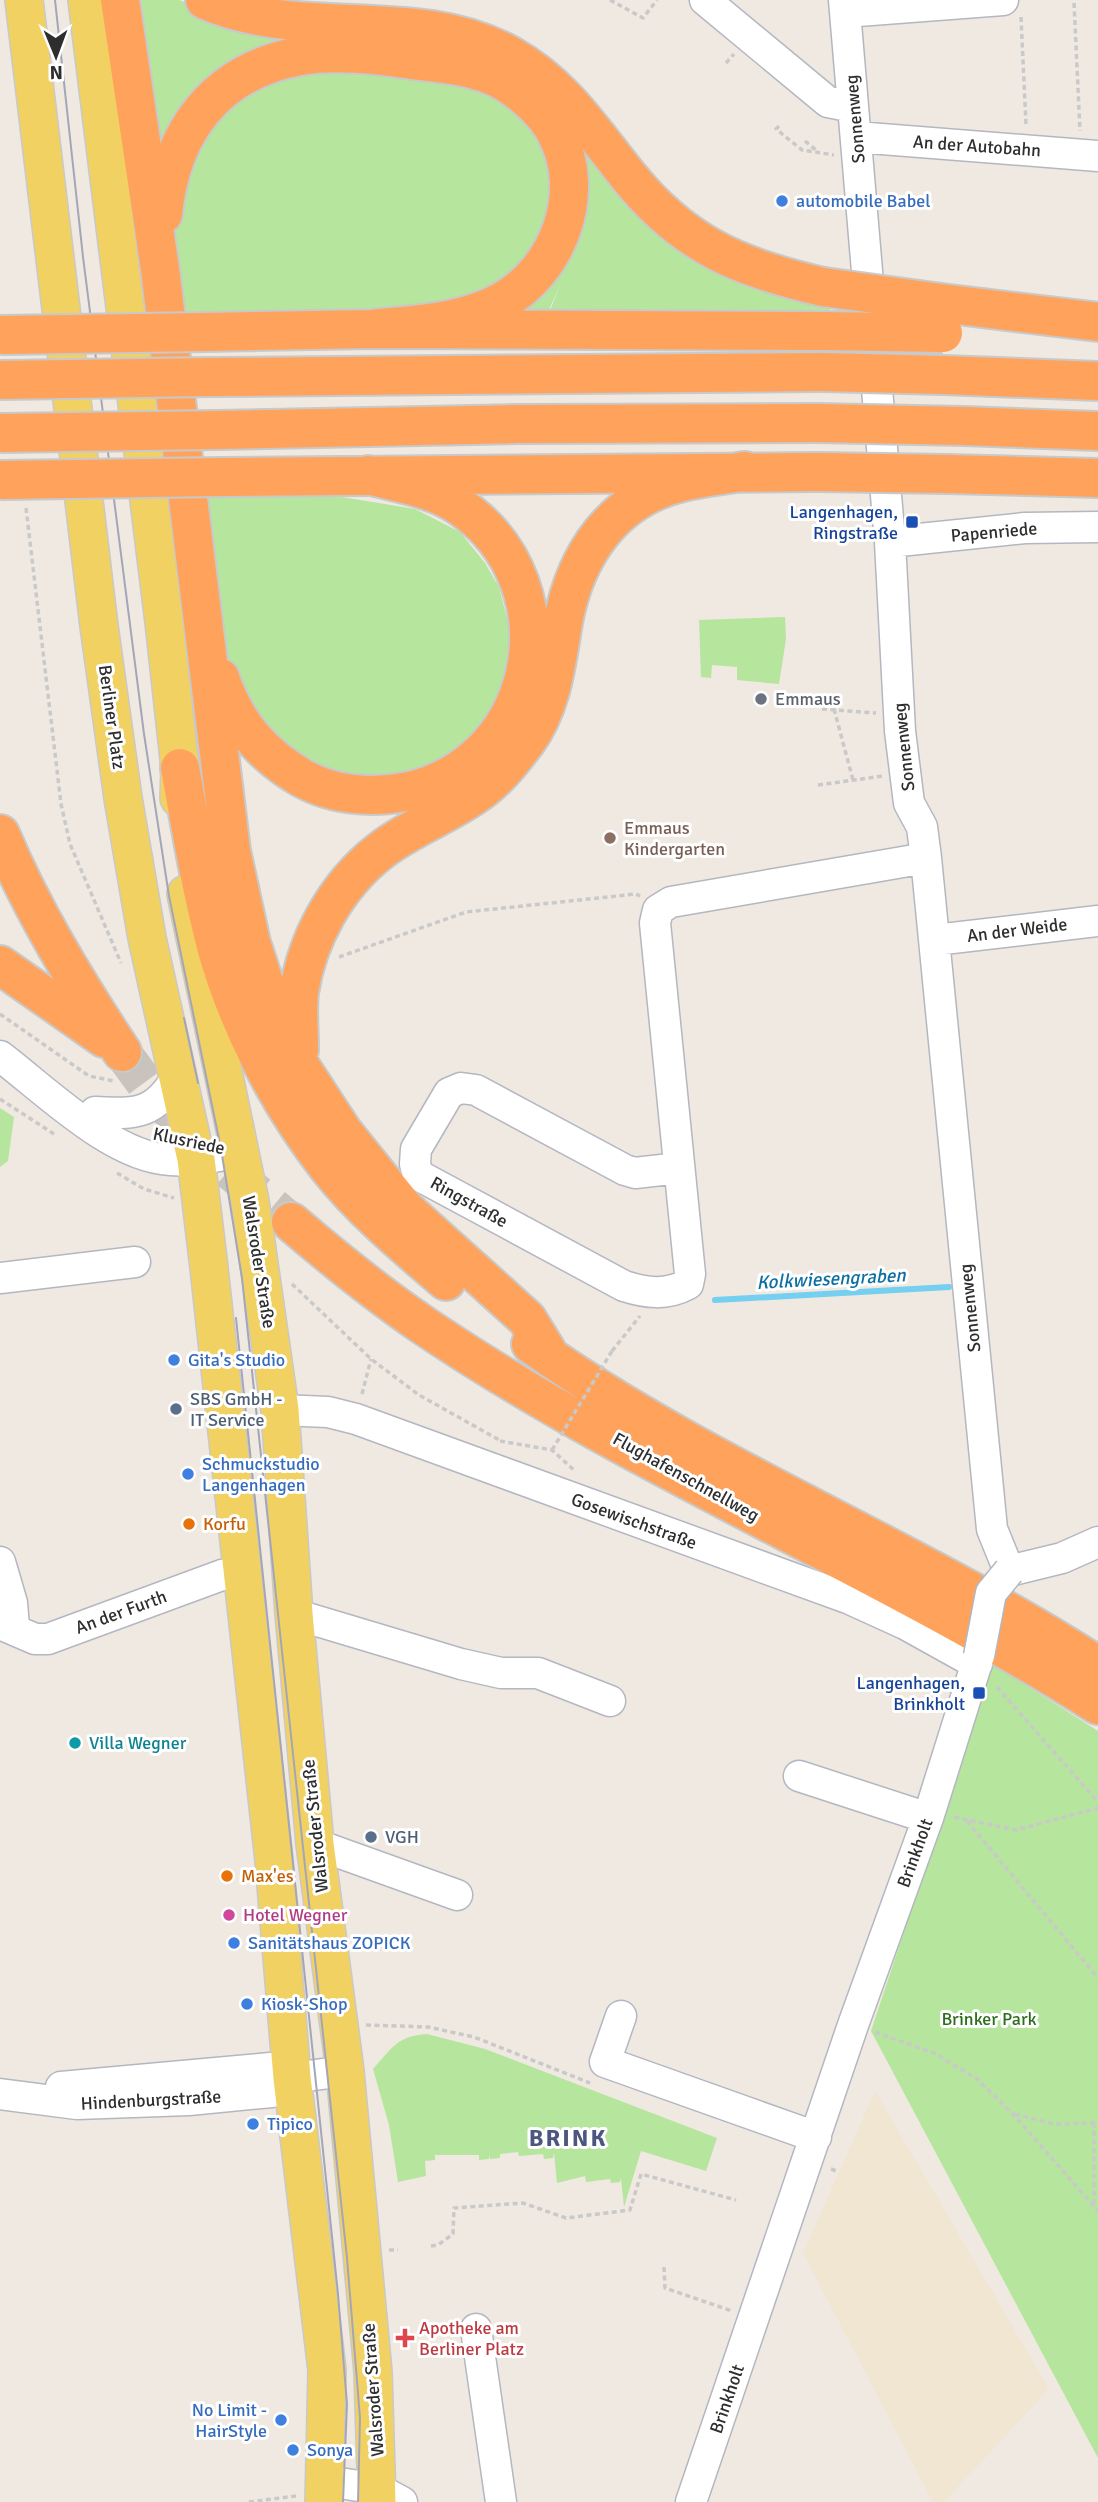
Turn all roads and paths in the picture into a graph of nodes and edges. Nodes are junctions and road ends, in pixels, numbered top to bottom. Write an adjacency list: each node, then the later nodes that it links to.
1 (24, 0): 54 (main road, Berliner Platz)
2 (87, 0): 38 (main road)
3 (120, 0): 18 (highway)
4 (205, 0): 19 (highway, bridge)
5 (610, 0): 6 (path)
6 (657, 0)
7 (705, 0): 11 (street)
8 (1074, 3): 15 (path)
9 (1012, 4): 10 (street); 12 (path)
10 (844, 6): 11 (street, Sonnenweg)
11 (853, 107): 16 (street, Sonnenweg)
12 (1027, 126)
13 (779, 127): 17 (path)
14 (805, 141): 17 (path)
15 (1089, 144): 16 (street, An der Autobahn)
16 (848, 146): 17 (path); 33 (street, Sonnenweg)
17 (819, 152)
18 (160, 269): 21 (highway); 34 (highway)
19 (942, 318): 20 (highway); 21 (highway, bridge); 23 (highway)
20 (1098, 321)
21 (373, 329): 22 (highway, bridge)
22 (0, 335)
23 (1098, 337)
24 (0, 380): 25 (highway, bridge)
25 (1098, 381)
26 (1098, 431): 27 (highway, bridge)
27 (0, 433)
28 (745, 471): 29 (highway); 30 (highway, bridge); 52 (highway)
29 (368, 475): 31 (highway, bridge); 34 (highway)
30 (1098, 478)
31 (12, 487): 49 (path)
32 (1098, 527): 33 (street, Papenriede)
33 (890, 542): 37 (street, Sonnenweg)
34 (206, 640): 52 (highway)
35 (822, 709): 36 (path)
36 (834, 709): 37 (path); 40 (path)
37 (899, 715): 39 (street, Sonnenweg)
38 (180, 768): 58 (main road, Walsroder Straße); 65 (highway, Flughafenschnellweg)
39 (905, 772): 40 (path); 43 (street, Sonnenweg)
40 (853, 780): 41 (path)
41 (818, 785)
42 (0, 834): 53 (highway)
43 (926, 858): 44 (street); 46 (street, Sonnenweg)
44 (658, 910): 47 (path); 59 (street, Ringstraße)
45 (1098, 921): 46 (street, An der Weide)
46 (935, 940): 73 (street, Sonnenweg)
47 (338, 957)
48 (0, 965): 53 (highway)
49 (125, 973)
50 (0, 1014): 53 (path)
51 (0, 1056): 55 (street, Klusriede)
52 (298, 1063): 65 (highway)
53 (120, 1066)
54 (178, 1075): 56 (street, Klusriede); 57 (main road, Berliner Platz)
55 (46, 1091): 56 (street, Klusriede); 57 (street, Klusriede)
56 (95, 1112): 57 (street, Klusriede)
57 (194, 1152): 58 (street, Klusriede); 74 (main road)
58 (240, 1152): 67 (main road, Walsroder Straße)
59 (679, 1168): 59 (street, Ringstraße)
60 (290, 1222): 80 (highway, Flughafenschnellweg)
61 (135, 1262): 62 (street)
62 (0, 1278)
63 (292, 1284): 66 (path)
64 (612, 1350): 70 (path, bridge)
65 (551, 1358): 78 (highway, Flughafenschnellweg)
66 (371, 1359): 68 (path); 69 (path)
67 (280, 1410): 68 (street, Gosewischstraße); 75 (main road, Walsroder Straße)
68 (356, 1419): 77 (street, Gosewischstraße)
69 (501, 1441)
70 (552, 1450)
71 (1098, 1542): 73 (street)
72 (0, 1562): 76 (street)
73 (1009, 1571): 77 (street, Brinkholt, bridge)
74 (244, 1573): 76 (street, An der Furth); 93 (main road)
75 (294, 1614): 79 (street); 86 (main road, Walsroder Straße)
76 (7, 1626)
77 (978, 1660): 82 (path); 84 (street, Brinkholt)
78 (1098, 1666)
79 (610, 1701)
80 (1098, 1705)
81 (799, 1776): 84 (street)
82 (1098, 1802)
83 (1098, 1808): 85 (path)
84 (929, 1814): 85 (path); 91 (street, Brinkholt)
85 (967, 1821): 88 (path)
86 (316, 1844): 87 (street); 92 (main road, Walsroder Straße)
87 (457, 1895)
88 (1098, 1978)
89 (621, 2016): 98 (street)
90 (361, 2025): 94 (path)
91 (853, 2025): 96 (path); 98 (street, Brinkholt)
92 (345, 2071): 93 (street, Hindenburgstraße); 107 (main road, Walsroder Straße)
93 (292, 2078): 95 (street, Hindenburgstraße); 106 (main road)
94 (603, 2088)
95 (3, 2094)
96 (1013, 2114): 97 (path); 100 (path)
97 (1096, 2124): 100 (path)
98 (816, 2137): 110 (street, Brinkholt)
99 (736, 2200): 102 (path)
100 (1094, 2206): 101 (path)
101 (1098, 2211)
102 (431, 2246)
103 (664, 2267): 104 (path)
104 (732, 2311)
105 (476, 2329): 109 (street)
106 (319, 2492): 107 (street); 108 (path)
107 (386, 2498)
108 (249, 2502)
109 (501, 2502)
110 (691, 2502)

